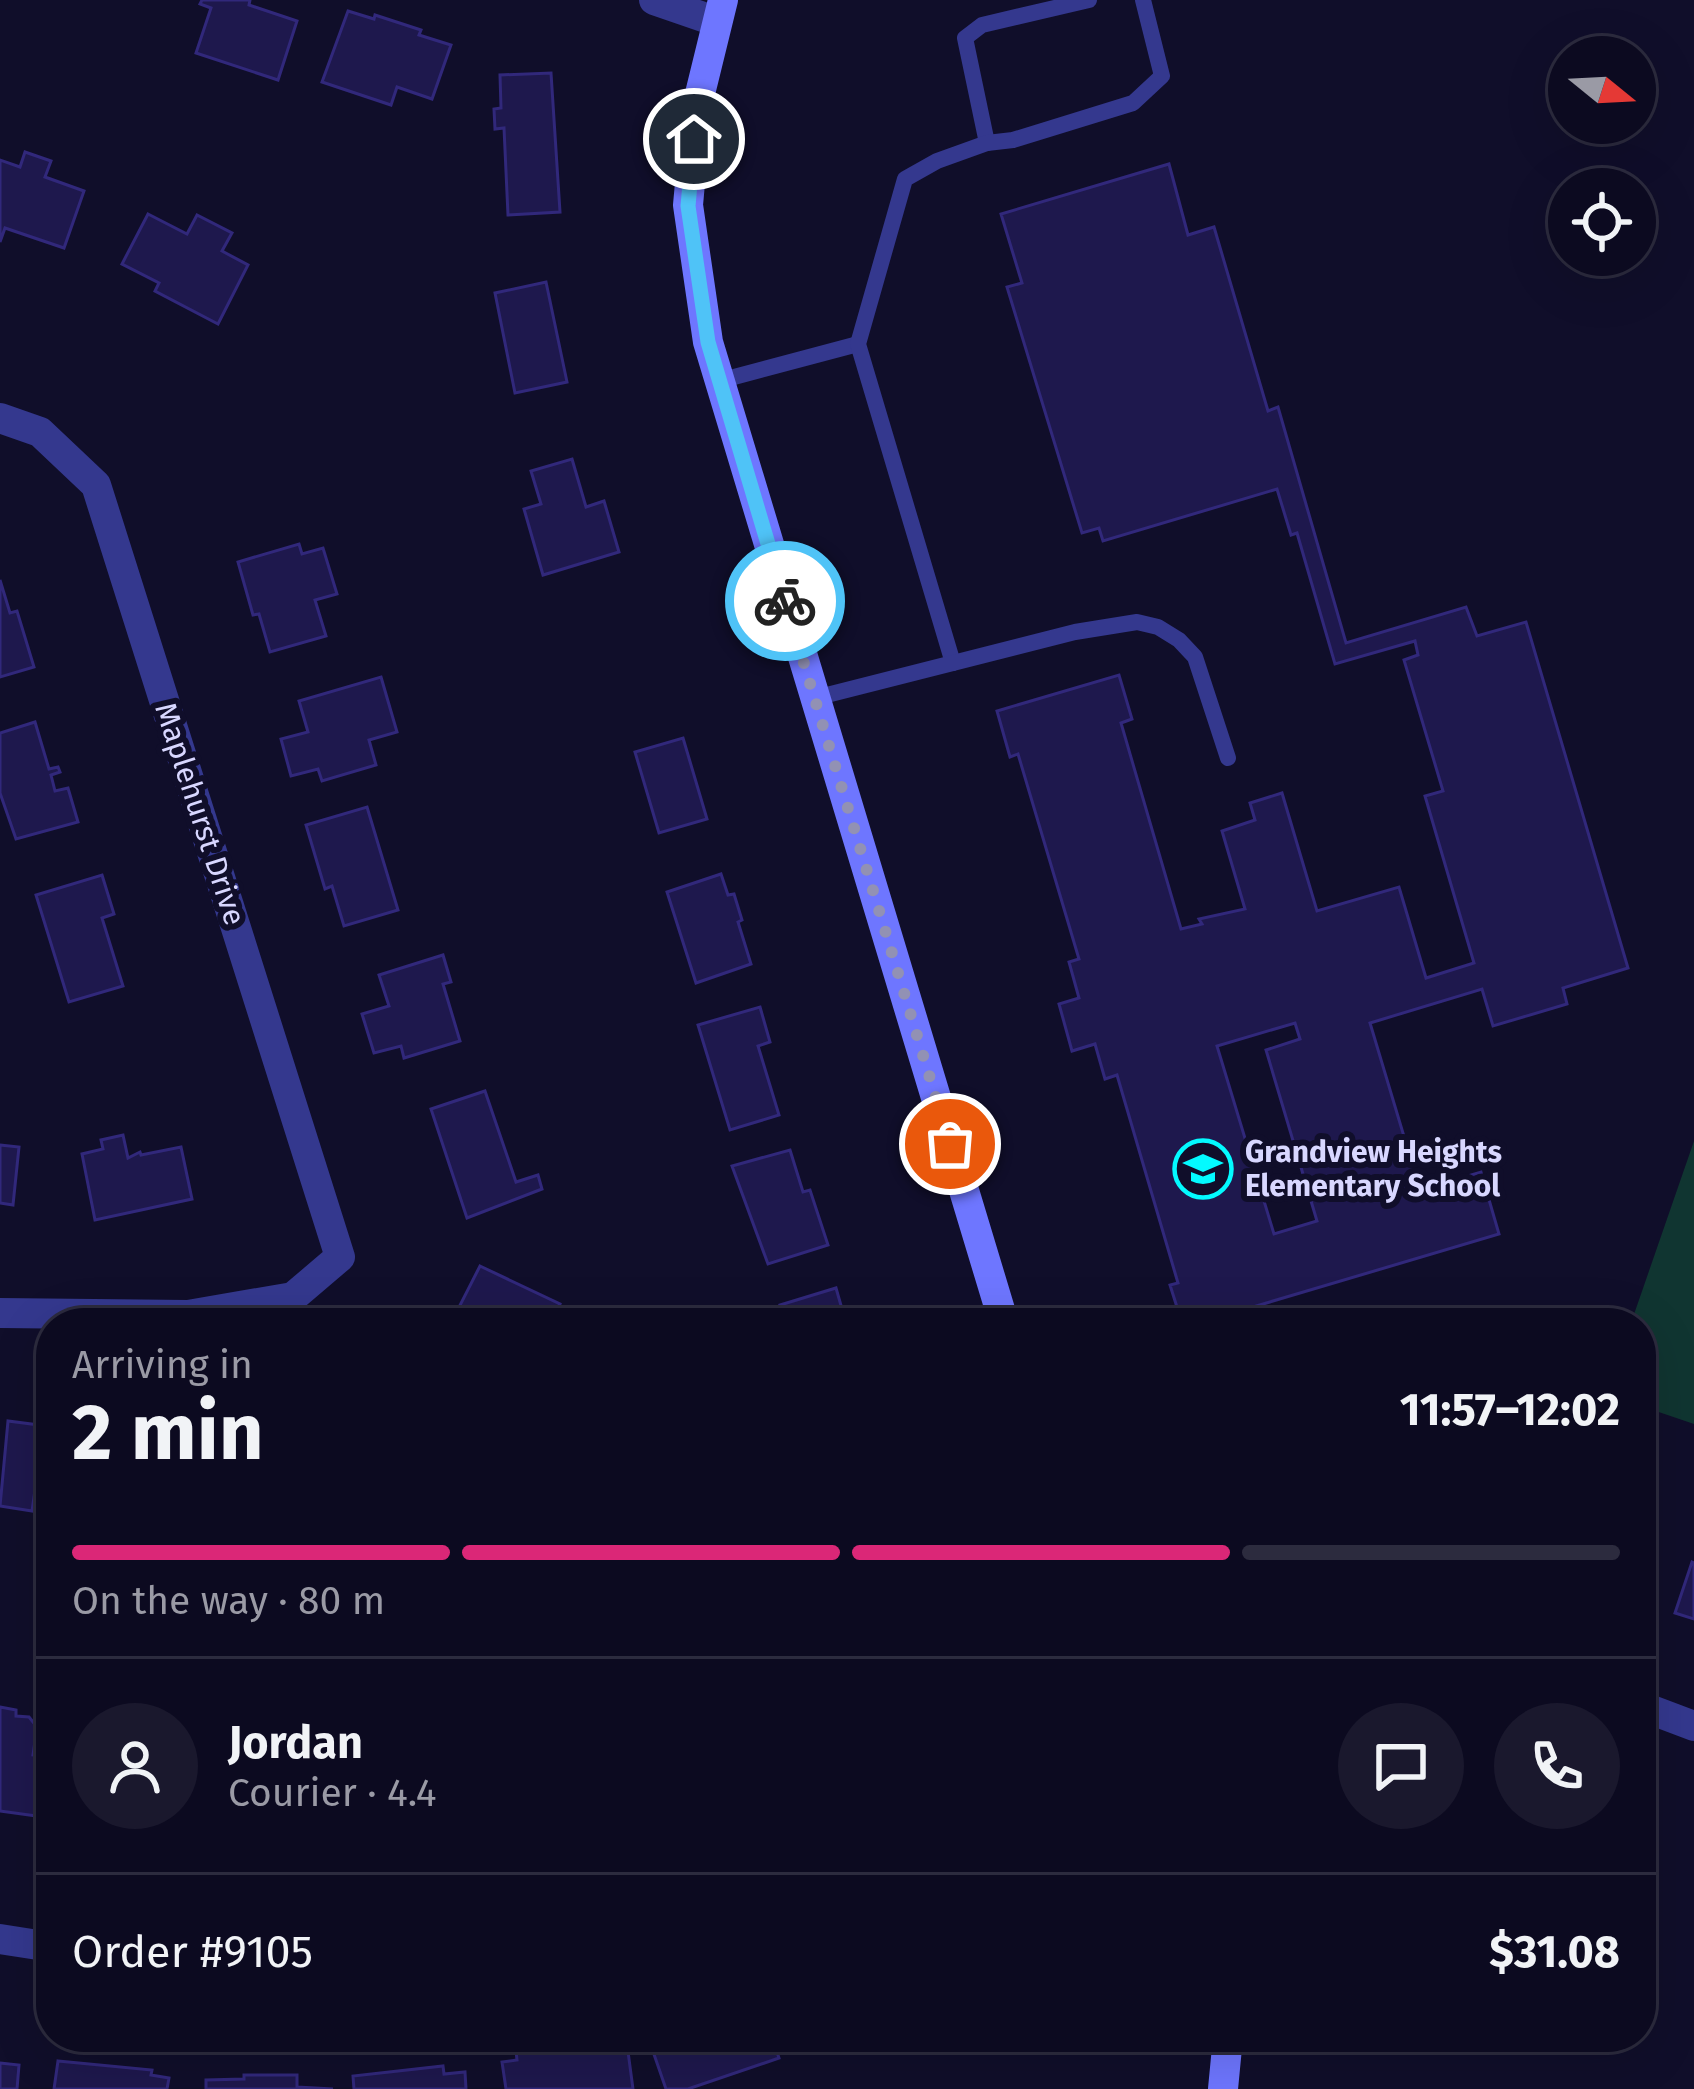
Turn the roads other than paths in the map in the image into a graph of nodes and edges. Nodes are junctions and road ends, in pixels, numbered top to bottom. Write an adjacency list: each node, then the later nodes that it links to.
1 (654, 0): 4 (street)
2 (1089, 0): 5 (lane)
3 (1143, 0): 5 (lane)
4 (719, 11): 7 (main road)
5 (987, 142): 6 (lane)
6 (858, 344): 7 (lane); 9 (lane)
7 (719, 381): 10 (main road)
8 (0, 418): 12 (street, Maplehurst Drive)
9 (953, 663): 10 (lane); 11 (lane)
10 (815, 698): 13 (main road)
11 (1228, 758)
12 (229, 1308)
13 (999, 1308)
14 (0, 1313): 15 (street, Maplehurst Drive)
15 (36, 1313)
16 (1656, 1712): 17 (street)
17 (1694, 1726)
18 (0, 1939): 19 (street)
19 (36, 1945)
20 (1227, 2052): 21 (main road)
21 (1223, 2089)

